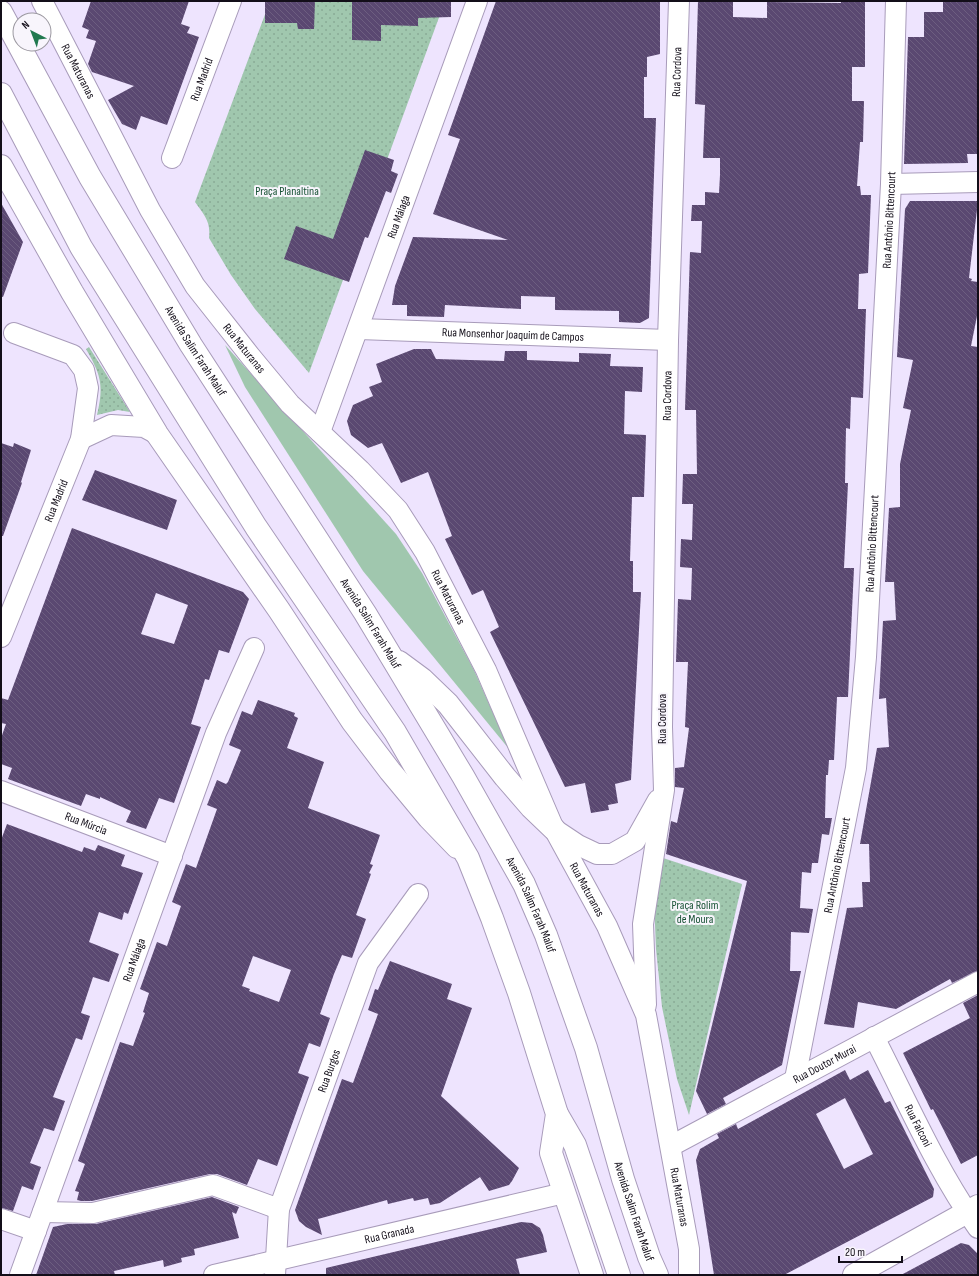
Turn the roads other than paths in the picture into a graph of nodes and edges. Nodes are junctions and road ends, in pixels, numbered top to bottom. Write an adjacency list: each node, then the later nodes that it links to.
1 (42, 1): 15 (street, Rua Maturanas)
2 (230, 1): 8 (street, Rua Madrid)
3 (477, 1): 12 (street, Rua Málaga)
4 (679, 1): 14 (street, Rua Cordova)
5 (896, 1): 11 (street, Rua Antônio Bittencourt)
6 (1, 12): 20 (main road, Avenida Salim Farah Maluf)
7 (1, 94): 25 (main road)
8 (172, 158)
9 (1, 166): 16 (main road)
10 (978, 182): 11 (street)
11 (891, 184): 30 (street, Rua Antônio Bittencourt)
12 (359, 329): 14 (street, Rua Monsenhor Joaquim de Campos); 15 (street, Rua Málaga)
13 (14, 333): 17 (street)
14 (668, 340): 21 (street, Rua Cordova)
15 (320, 432): 23 (street, Rua Maturanas)
16 (157, 434): 17 (street); 25 (main road)
17 (81, 439): 18 (street, Rua Madrid)
18 (1, 636)
19 (254, 648): 24 (street, Rua Málaga)
20 (390, 655): 23 (main road); 44 (main road, Avenida Salim Farah Maluf)
21 (664, 790): 23 (street); 28 (street, Rua Cordova)
22 (1, 791): 24 (street, Rua Múrcia)
23 (554, 829): 28 (street, Rua Maturanas)
24 (172, 856): 35 (street, Rua Málaga)
25 (468, 858): 31 (main road)
26 (418, 894): 34 (street, Rua Burgos)
27 (978, 982): 29 (street, Rua Doutor Murai)
28 (646, 1015): 32 (street, Rua Maturanas)
29 (874, 1037): 30 (street, Rua Doutor Murai); 36 (street, Rua Falconi)
30 (795, 1079): 32 (street, Rua Doutor Murai)
31 (557, 1114): 33 (main road); 43 (main road)
32 (671, 1146): 45 (street, Rua Maturanas)
33 (564, 1193): 39 (street, Rua Granada); 42 (main road)
34 (279, 1209): 35 (street); 39 (street, Rua Burgos)
35 (43, 1212): 38 (street, Rua Málaga)
36 (974, 1216): 46 (main road)
37 (1, 1219): 38 (street)
38 (36, 1232): 40 (street, Rua Málaga)
39 (275, 1268): 41 (street, Rua Granada)
40 (20, 1275)
41 (214, 1275)
42 (592, 1275)
43 (620, 1275)
44 (658, 1275)
45 (690, 1275)
46 (854, 1275)

